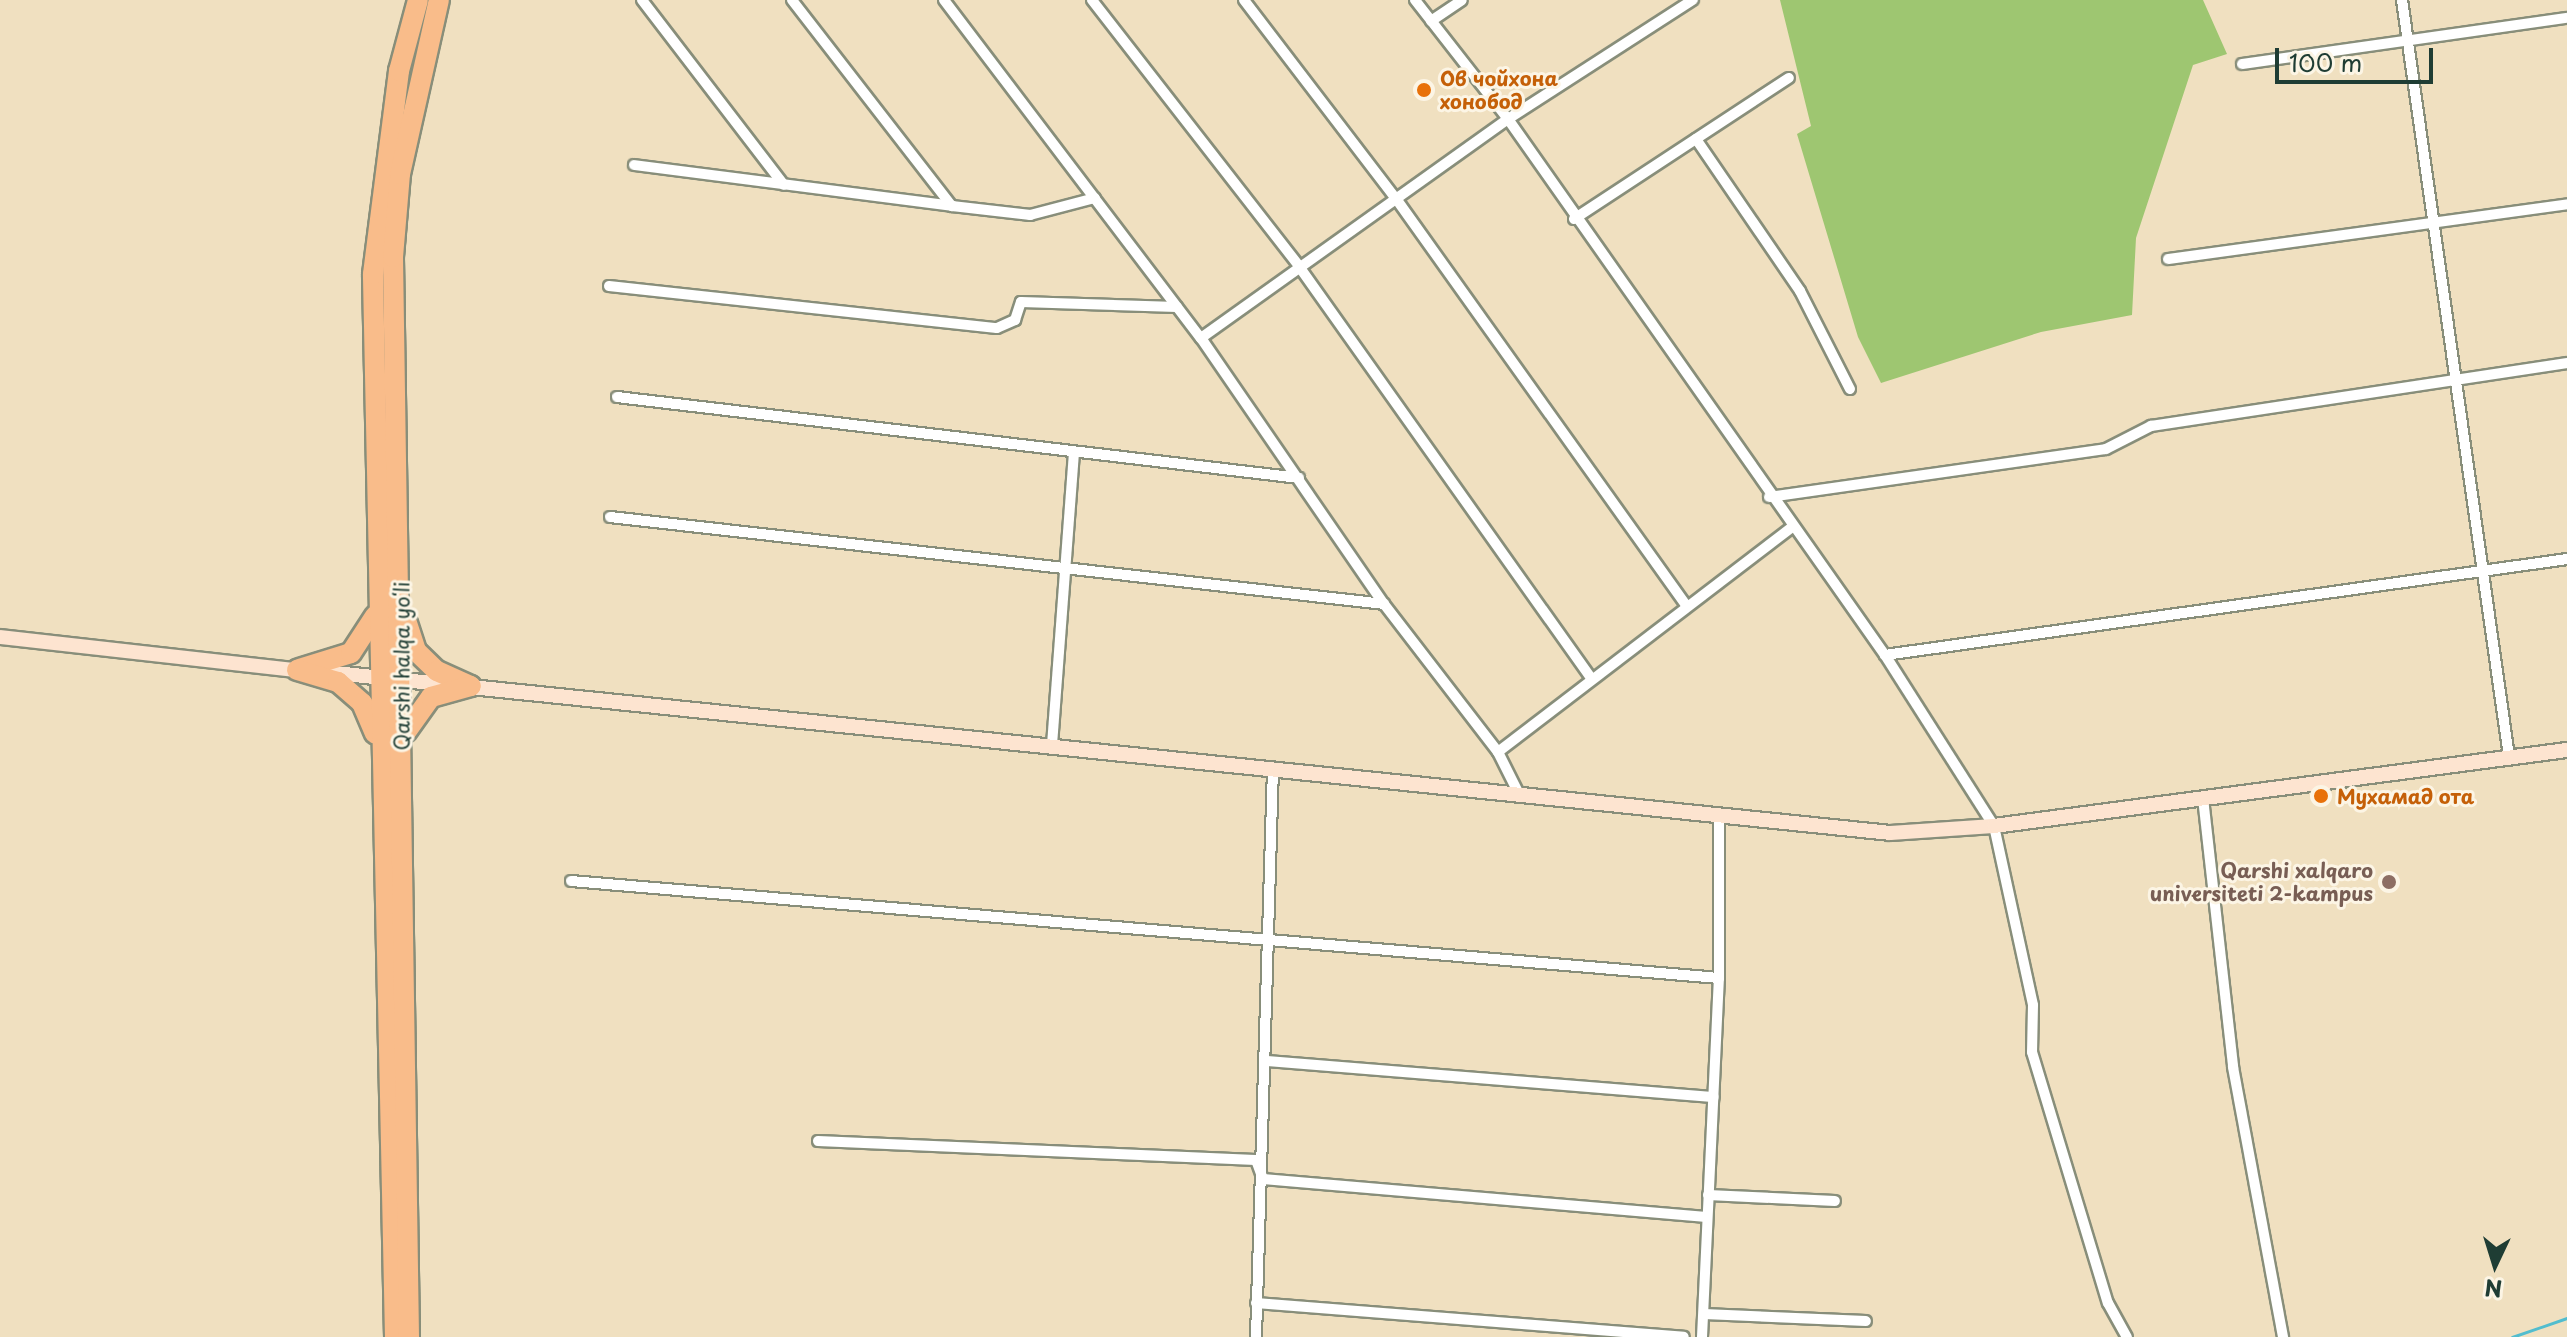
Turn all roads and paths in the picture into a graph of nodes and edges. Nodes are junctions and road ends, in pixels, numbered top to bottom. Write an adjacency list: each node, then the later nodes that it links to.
1 (418, 0): 45 (highway, Qarshi halqa yoʻli)
2 (439, 0): 44 (highway, Qarshi halqa yoʻli)
3 (642, 0): 20 (street)
4 (792, 0): 24 (street)
5 (944, 0): 21 (street)
6 (1092, 0): 28 (street)
7 (1244, 0): 22 (street)
8 (1415, 0): 13 (street)
9 (1462, 0): 13 (street)
10 (1693, 0): 17 (street)
11 (2402, 0): 14 (street)
12 (2567, 18): 14 (street)
13 (1431, 21): 17 (street)
14 (2407, 42): 15 (street); 26 (street)
15 (2242, 64)
16 (1789, 78): 18 (street)
17 (1508, 119): 22 (street); 25 (street)
18 (1696, 139): 25 (street); 34 (street)
19 (634, 165): 20 (street)
20 (784, 185): 24 (street)
21 (1095, 198): 24 (street); 30 (street)
22 (1397, 200): 28 (street); 47 (street)
23 (2567, 204): 26 (street)
24 (952, 206)
25 (1574, 219): 38 (street)
26 (2431, 222): 27 (street); 33 (street)
27 (2168, 259)
28 (1298, 265): 31 (street); 52 (street)
29 (609, 286): 30 (street)
30 (1177, 307): 31 (street)
31 (1201, 338): 37 (street)
32 (2567, 363): 33 (street)
33 (2451, 380): 38 (street); 43 (street)
34 (1850, 389)
35 (617, 397): 36 (street)
36 (1074, 452): 37 (street); 42 (street)
37 (1299, 478): 46 (street)
38 (1769, 497): 40 (street)
39 (610, 517): 42 (street)
40 (1791, 528): 47 (street); 49 (street)
41 (2567, 559): 43 (street)
42 (1066, 571): 46 (street); 55 (street)
43 (2479, 571): 49 (street); 60 (street)
44 (402, 592): 53 (highway, Qarshi halqa yoʻli); 54 (highway)
45 (379, 604): 50 (highway); 51 (highway, Qarshi halqa yoʻli)
46 (1384, 604): 58 (street)
47 (1686, 605): 52 (street)
48 (0, 637): 50 (main road)
49 (1885, 655): 65 (street)
50 (297, 670): 51 (main road); 57 (highway)
51 (379, 677): 53 (main road); 57 (highway, Qarshi halqa yoʻli)
52 (1591, 678): 58 (street)
53 (402, 679): 54 (main road); 59 (highway, Qarshi halqa yoʻli)
54 (471, 686): 55 (main road); 59 (highway)
55 (1052, 745): 61 (main road)
56 (2567, 750): 60 (main road)
57 (380, 751): 79 (highway, Qarshi halqa yoʻli)
58 (1498, 752): 62 (street)
59 (402, 756): 80 (highway, Qarshi halqa yoʻli)
60 (2509, 757): 63 (main road)
61 (1273, 769): 62 (main road); 67 (street)
62 (1520, 796): 64 (main road)
63 (2203, 798): 65 (main road); 85 (street)
64 (1719, 820): 65 (main road); 68 (street)
65 (1994, 826): 84 (street)
66 (571, 881): 67 (street)
67 (1269, 938): 68 (street); 69 (street)
68 (1719, 978): 70 (street)
69 (1266, 1061): 70 (street); 72 (street)
70 (1714, 1097): 73 (street)
71 (818, 1141): 72 (street)
72 (1263, 1179): 75 (street); 76 (street)
73 (1708, 1195): 74 (street); 75 (street)
74 (1835, 1201)
75 (1706, 1217): 77 (street)
76 (1256, 1303): 81 (street); 82 (street)
77 (1704, 1314): 78 (street); 83 (street)
78 (1866, 1321)
79 (395, 1337)
80 (409, 1337)
81 (1256, 1337)
82 (1684, 1337)
83 (1702, 1337)
84 (2127, 1337)
85 (2283, 1337)

